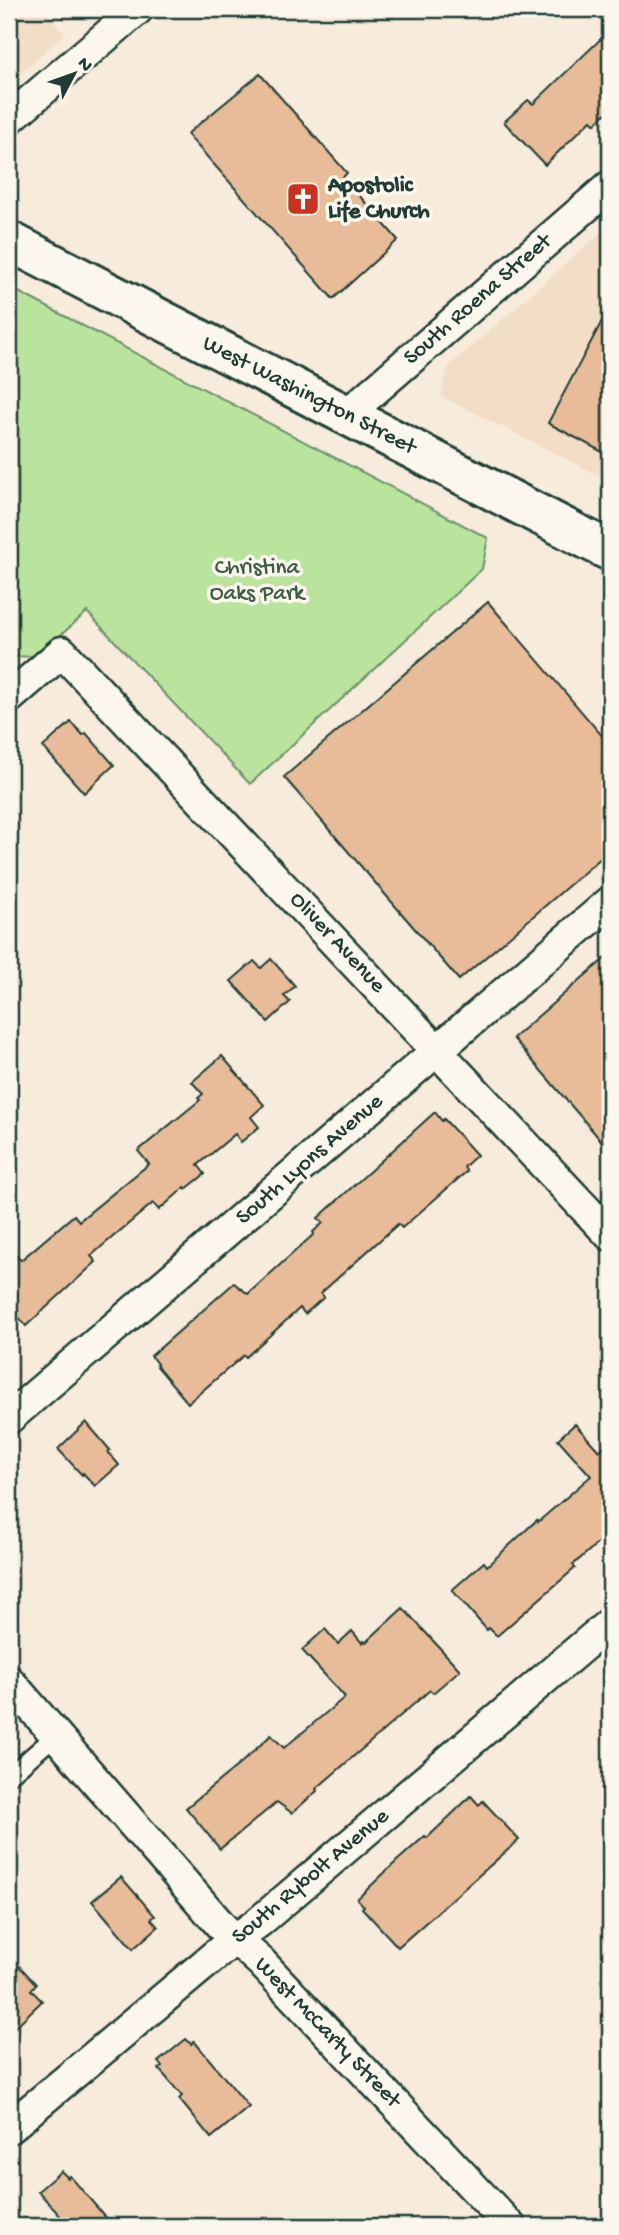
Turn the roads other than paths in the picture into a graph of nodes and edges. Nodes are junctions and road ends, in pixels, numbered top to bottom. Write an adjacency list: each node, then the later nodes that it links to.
1 (138, 9): 2 (street)
2 (9, 119)
3 (610, 186): 5 (street, South Roena Street)
4 (9, 241): 5 (main road, West Washington Street)
5 (346, 415): 6 (main road, West Washington Street)
6 (610, 551)
7 (13, 684): 9 (street, Oliver Avenue)
8 (610, 902): 9 (street, South Lyons Avenue)
9 (438, 1050): 10 (street, Oliver Avenue); 11 (street, South Lyons Avenue)
10 (610, 1235)
11 (9, 1418)
12 (610, 1623): 16 (street, South Rybolt Avenue)
13 (9, 1681): 14 (street, West McCarty Street)
14 (56, 1735): 15 (lane); 16 (street, West McCarty Street)
15 (9, 1776)
16 (236, 1940): 17 (street, South Rybolt Avenue); 18 (street, West McCarty Street)
17 (9, 2128)
18 (510, 2226)

